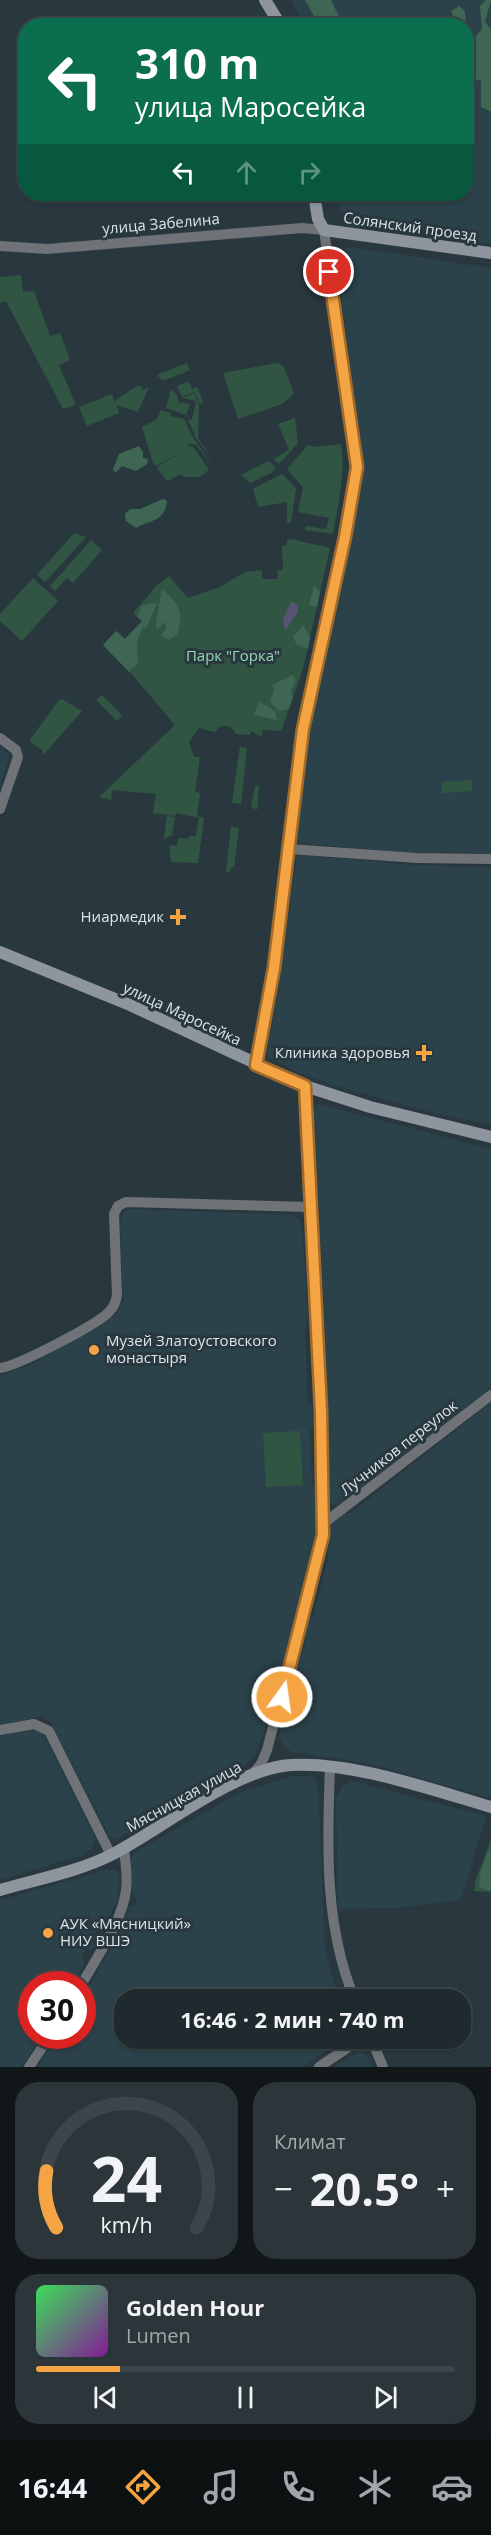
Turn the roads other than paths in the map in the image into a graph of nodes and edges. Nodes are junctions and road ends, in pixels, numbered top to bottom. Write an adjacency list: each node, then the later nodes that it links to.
1 (265, 0): 2 (main road)
2 (276, 18)
3 (315, 201): 4 (main road)
4 (324, 230): 5 (street, улица Забелина); 6 (main road, Солянский проезд); 9 (street)
5 (0, 246)
6 (491, 254)
7 (0, 738): 8 (street)
8 (0, 809)
9 (289, 849): 10 (street); 12 (street)
10 (491, 859)
11 (0, 952): 12 (main road, улица Маросейка)
12 (256, 1065): 13 (main road, улица Маросейка)
13 (305, 1086): 14 (main road, улица Маросейка); 15 (street)
14 (491, 1137)
15 (310, 1207): 16 (street); 18 (street)
16 (0, 1368)
17 (491, 1395): 18 (street, Лучников переулок)
18 (324, 1523): 21 (street)
19 (0, 1730): 24 (street)
20 (330, 1766): 21 (main road, Мясницкая улица); 22 (main road, Мясницкая улица); 27 (street)
21 (251, 1776): 23 (main road, Мясницкая улица)
22 (491, 1807)
23 (124, 1847): 24 (main road, Мясницкая улица); 26 (street)
24 (111, 1855): 25 (main road, Мясницкая улица)
25 (0, 1890)
26 (89, 1971)
27 (351, 1989)
28 (41, 2049): 31 (street)
29 (346, 2049): 32 (street)
30 (376, 2049): 33 (street)
31 (29, 2067)
32 (319, 2067)
33 (383, 2067)

